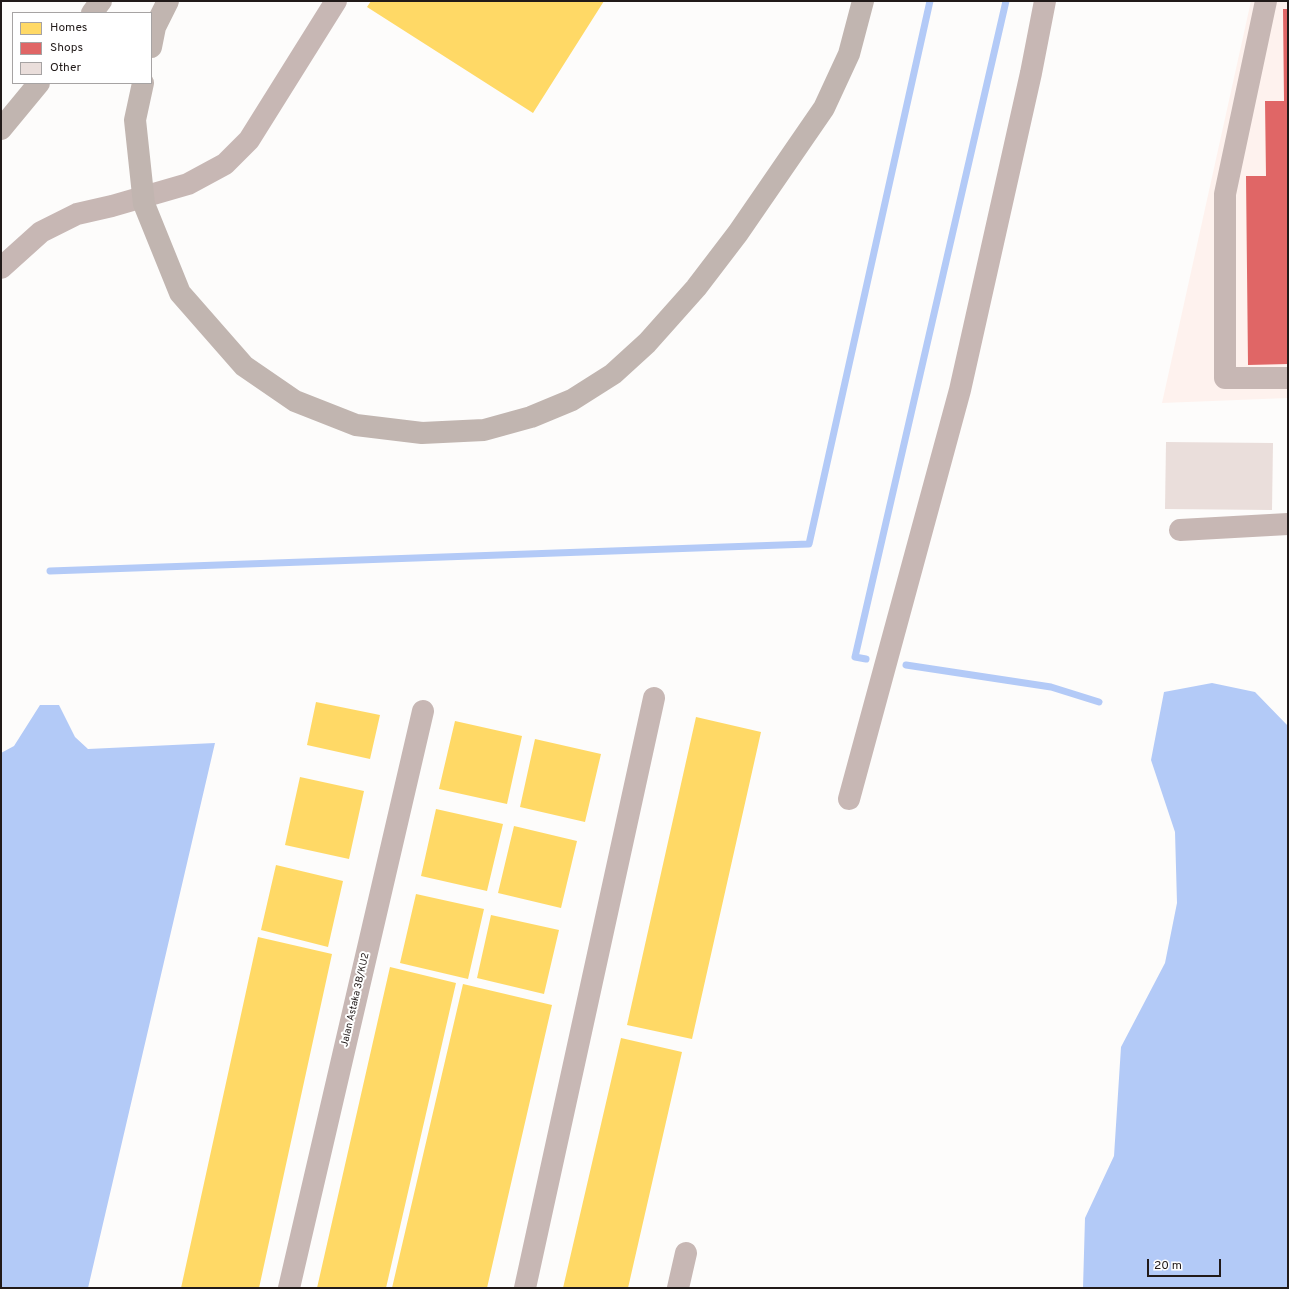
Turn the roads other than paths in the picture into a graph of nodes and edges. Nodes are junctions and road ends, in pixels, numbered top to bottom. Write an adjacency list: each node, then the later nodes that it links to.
1 (101, 1): 7 (highway)
2 (168, 1): 8 (highway)
3 (336, 1): 12 (street)
4 (863, 1): 10 (highway)
5 (1045, 1): 18 (street)
6 (1266, 1): 13 (street)
7 (93, 12)
8 (152, 42)
9 (37, 84): 11 (highway)
10 (143, 84)
11 (1, 129)
12 (1, 268)
13 (1288, 378)
14 (1288, 524): 15 (street)
15 (1180, 530)
16 (654, 698): 21 (street)
17 (422, 711): 20 (street, Jalan Astaka 3B/KU2)
18 (848, 799)
19 (686, 1253): 22 (street)
20 (289, 1288)
21 (525, 1288)
22 (678, 1288)

